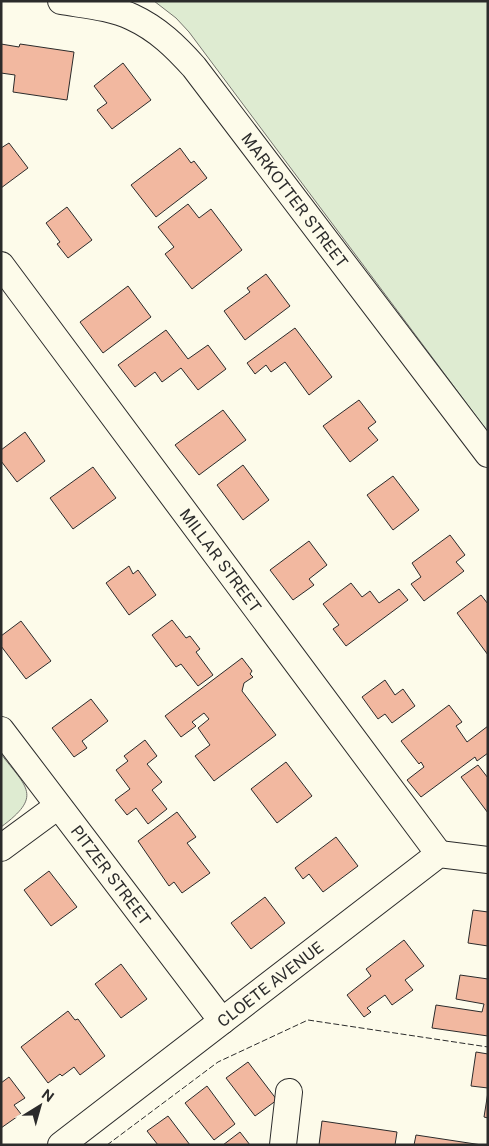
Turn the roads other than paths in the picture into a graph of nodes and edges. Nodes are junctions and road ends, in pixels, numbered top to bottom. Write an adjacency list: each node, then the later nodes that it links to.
1 (61, 1): 3 (street, MARKOTTER STREET)
2 (1, 265): 7 (street, MILLAR STREET)
3 (488, 454)
4 (1, 730): 5 (street, PITZER STREET)
5 (58, 806): 6 (street); 9 (street, PITZER STREET)
6 (1, 848)
7 (439, 854): 8 (street); 9 (street, CLOETE AVENUE)
8 (488, 860)
9 (222, 1021): 11 (street, CLOETE AVENUE)
10 (289, 1092): 12 (street)
11 (61, 1145)
12 (283, 1145)

